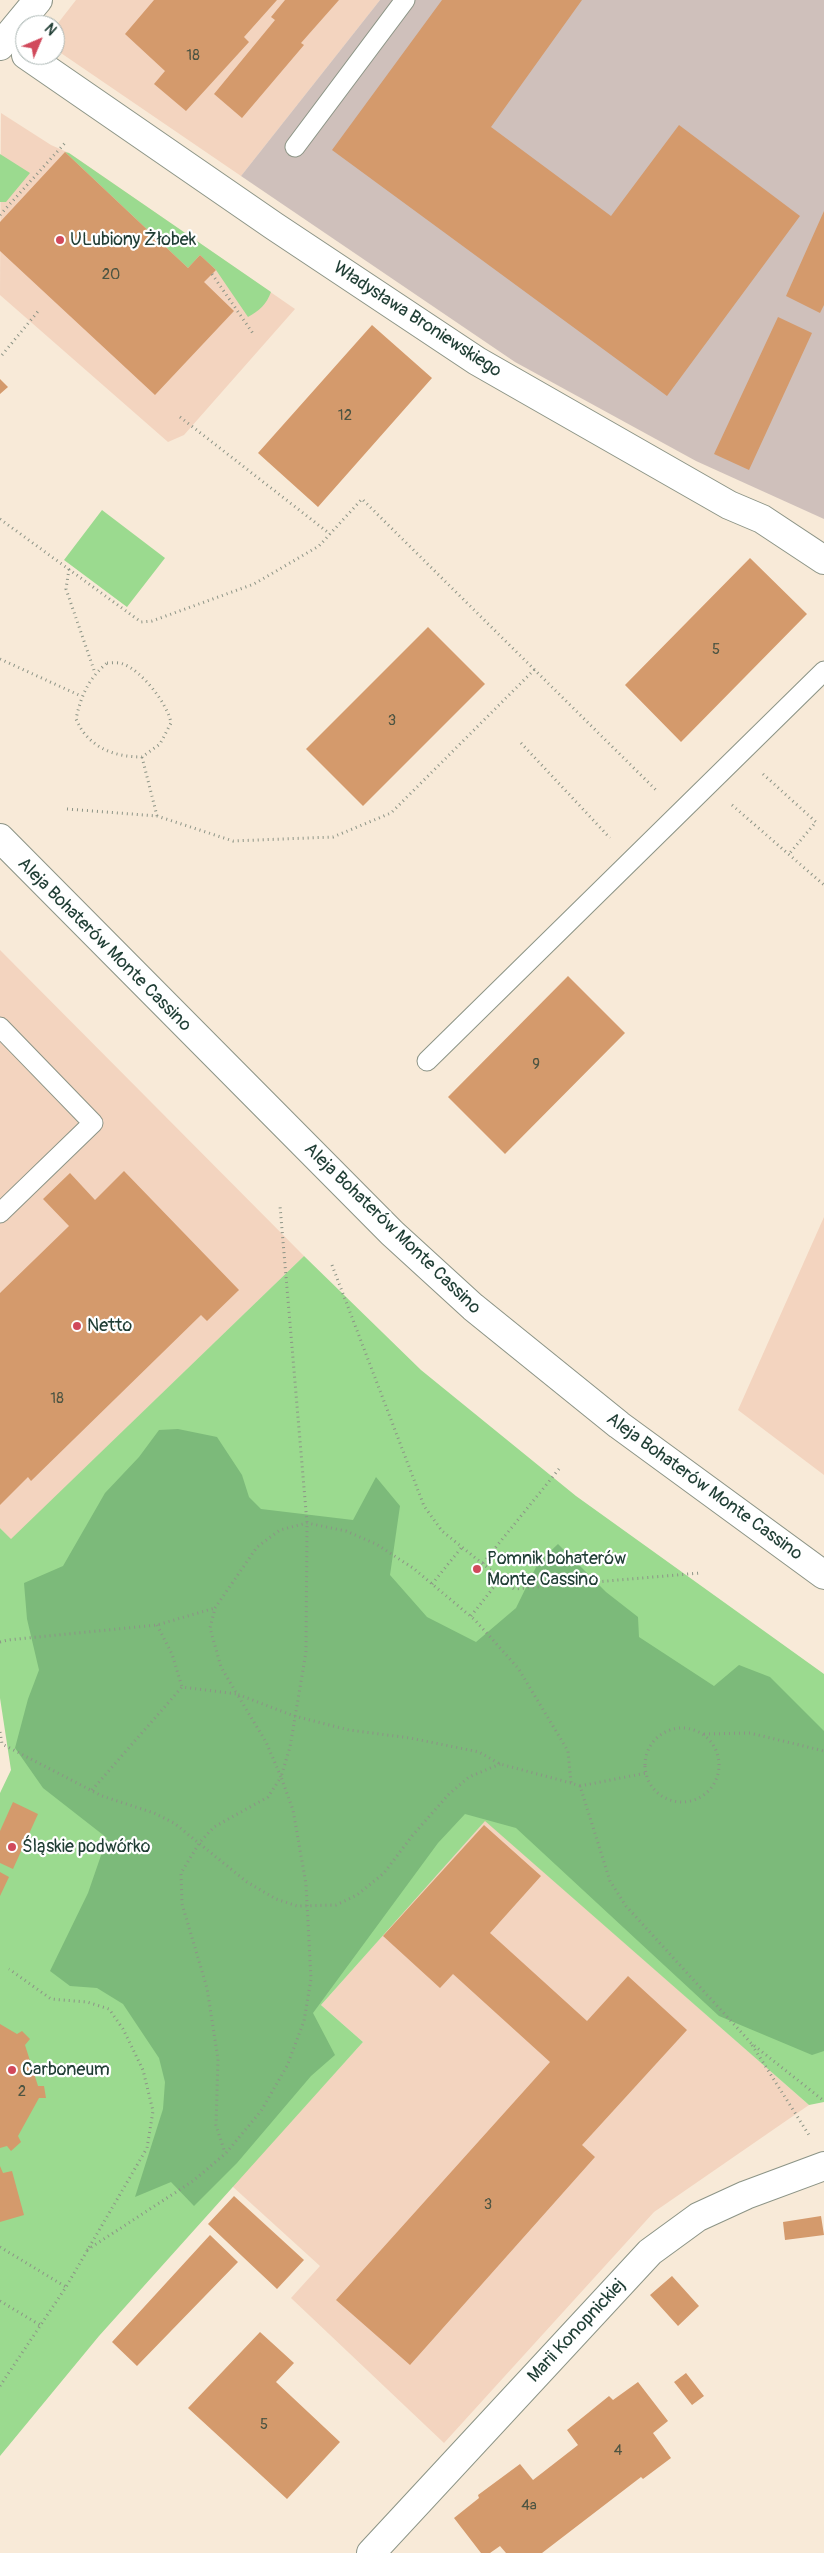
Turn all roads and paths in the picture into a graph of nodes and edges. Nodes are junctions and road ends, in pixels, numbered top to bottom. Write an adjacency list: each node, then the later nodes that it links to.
1 (38, 0): 3 (street)
2 (405, 0): 5 (lane)
3 (14, 49): 14 (street, Władysława Broniewskiego)
4 (65, 143): 6 (path)
5 (295, 147)
6 (0, 215)
7 (212, 274): 9 (path)
8 (40, 309): 10 (path)
9 (254, 335)
10 (2, 355)
11 (180, 418): 13 (path)
12 (0, 519): 15 (path)
13 (330, 534): 15 (path); 17 (path)
14 (824, 560)
15 (69, 569): 19 (path)
16 (0, 659): 20 (path)
17 (535, 669): 25 (path); 27 (path)
18 (824, 671): 22 (lane)
19 (95, 673): 20 (path); 23 (path)
20 (81, 696): 23 (path)
21 (521, 744): 29 (path)
22 (741, 753): 24 (lane); 30 (path)
23 (142, 758): 27 (path)
24 (708, 785): 30 (path); 33 (lane)
25 (660, 794)
26 (67, 810): 27 (path)
27 (157, 816)
28 (0, 838): 42 (street, Aleja Bohaterów Monte Cassino)
29 (612, 839)
30 (789, 854): 31 (path)
31 (824, 885)
32 (0, 1027): 35 (lane)
33 (426, 1061)
34 (280, 1206): 38 (path)
35 (0, 1214)
36 (332, 1265): 39 (path)
37 (559, 1469): 40 (path)
38 (307, 1523): 44 (path); 45 (path); 51 (path)
39 (462, 1547): 40 (path); 44 (path)
40 (483, 1563): 43 (path)
41 (700, 1573): 43 (path)
42 (824, 1575)
43 (501, 1578): 46 (path)
44 (432, 1584): 46 (path)
45 (215, 1608): 47 (path); 50 (path)
46 (470, 1616): 58 (path)
47 (157, 1625): 48 (path); 49 (path)
48 (0, 1642)
49 (182, 1687): 50 (path); 60 (path)
50 (237, 1694): 51 (path); 57 (path)
51 (294, 1716): 55 (path); 57 (path)
52 (0, 1732): 60 (path)
53 (703, 1734): 54 (path); 56 (path); 56 (path)
54 (824, 1751)
55 (500, 1764): 58 (path); 62 (path)
56 (646, 1774): 59 (path)
57 (281, 1777): 61 (path); 62 (path)
58 (571, 1783): 59 (path)
59 (580, 1786): 64 (path)
60 (92, 1790): 61 (path)
61 (200, 1842): 62 (path); 66 (path)
62 (308, 1906): 66 (path)
63 (8, 1969): 69 (path)
64 (751, 2043): 65 (path); 67 (path)
65 (824, 2101)
66 (226, 2153): 69 (path)
67 (819, 2154): 74 (street, Marii Konopnickiej)
68 (0, 2247): 70 (path)
69 (87, 2250): 70 (path)
70 (66, 2287): 72 (path)
71 (0, 2301): 72 (path)
72 (40, 2325): 73 (path)
73 (0, 2386)
74 (371, 2553)

